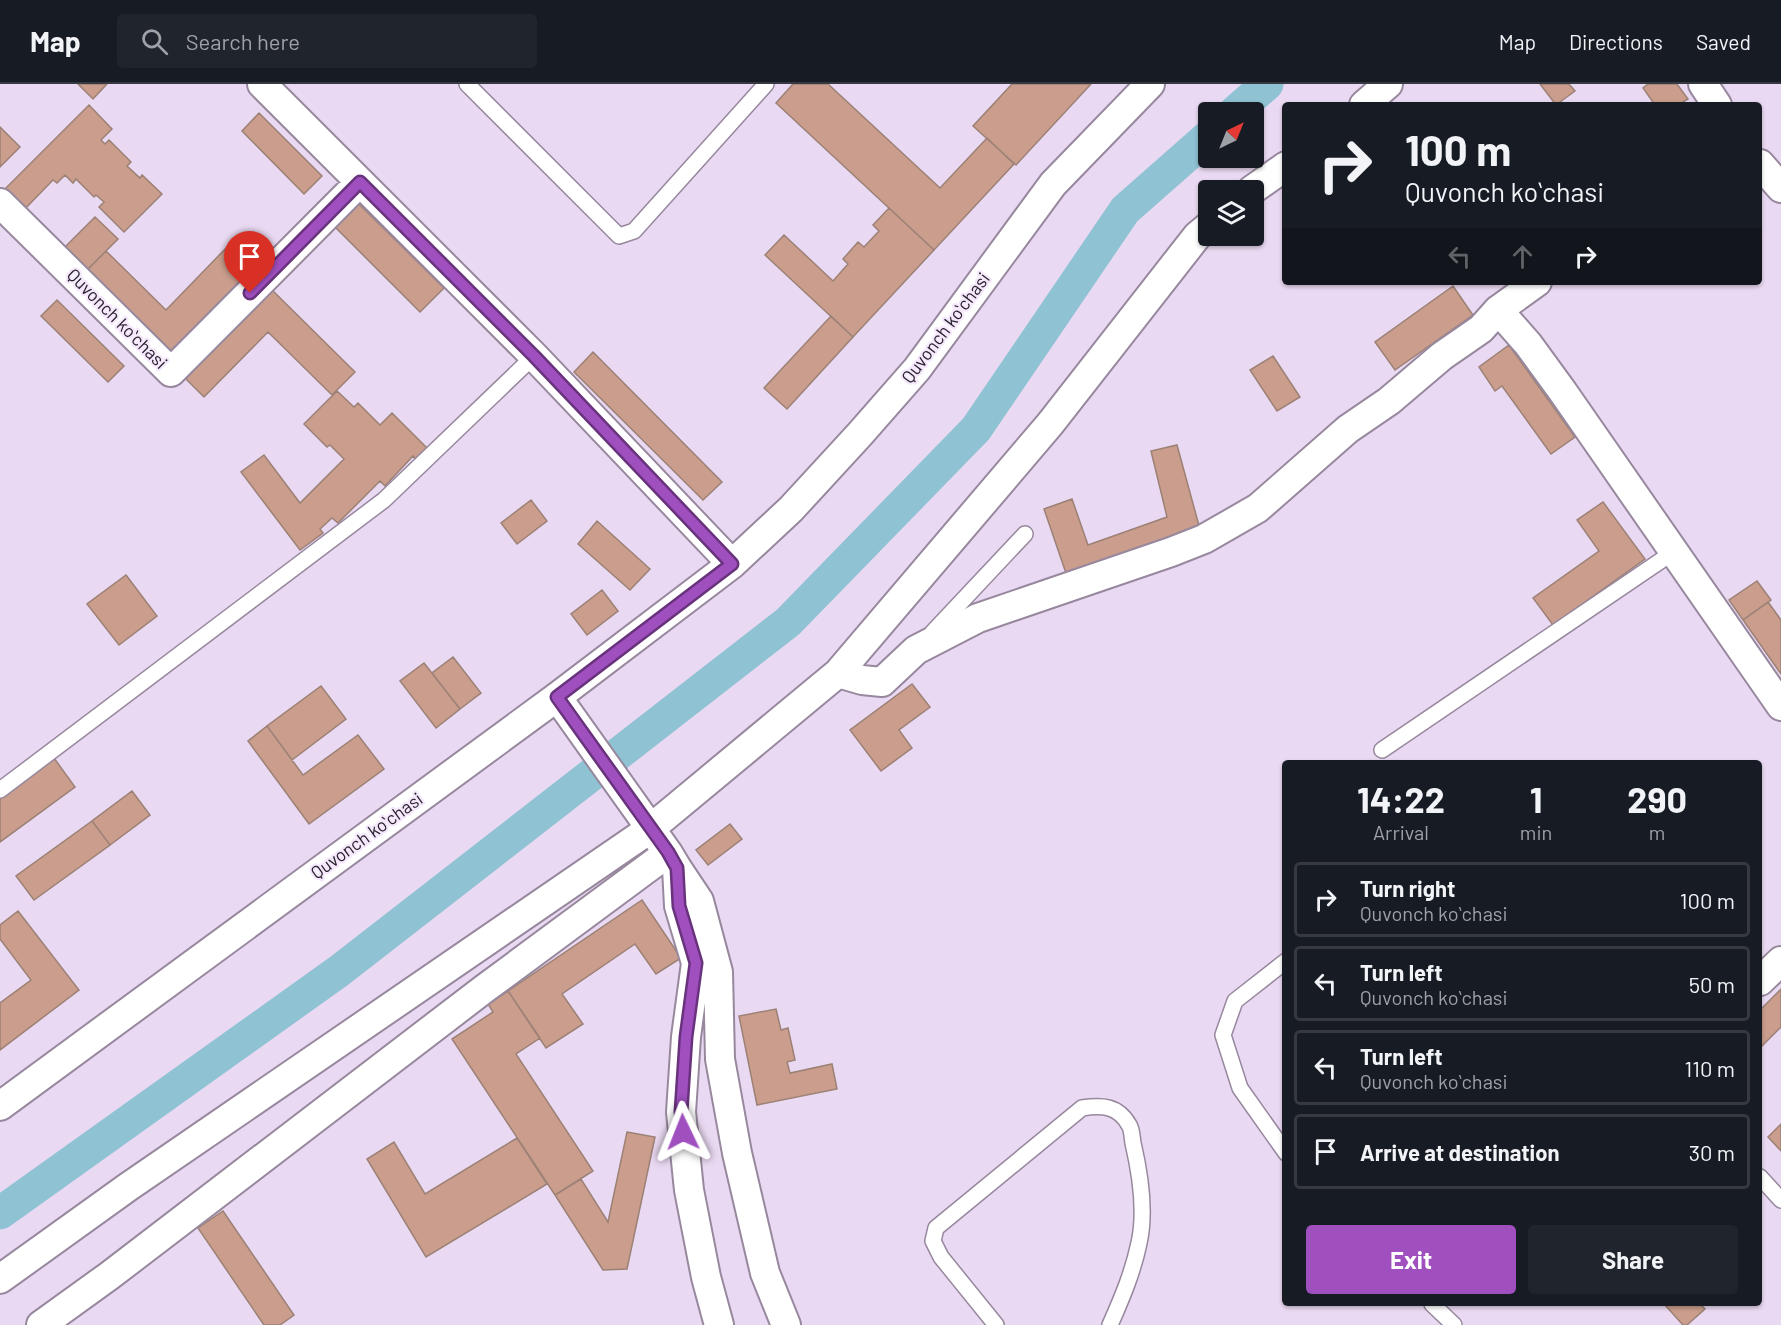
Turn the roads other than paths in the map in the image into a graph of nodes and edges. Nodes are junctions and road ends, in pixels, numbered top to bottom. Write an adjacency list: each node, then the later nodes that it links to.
1 (262, 84): 11 (street)
2 (466, 84): 3 (lane)
3 (766, 84)
4 (1150, 84): 21 (street, Quvonch koʻchasi)
5 (1388, 84): 7 (street)
6 (1703, 84): 8 (street)
7 (1367, 102)
8 (1715, 102)
9 (1762, 166): 13 (street)
10 (1282, 169): 12 (street)
11 (360, 182): 14 (street, Quvonch koʻchasi); 18 (street)
12 (1264, 182)
13 (1781, 188)
14 (0, 203)
15 (1198, 235): 23 (street)
16 (1533, 285): 17 (street)
17 (1498, 310): 20 (street); 22 (street)
18 (534, 356): 21 (street); 27 (lane)
19 (1025, 534): 22 (lane)
20 (1675, 551): 25 (street); 26 (lane)
21 (732, 564): 24 (street, Quvonch koʻchasi)
22 (916, 650): 23 (street)
23 (838, 673): 28 (street)
24 (557, 697): 28 (street); 33 (street, Quvonch koʻchasi)
25 (1781, 706)
26 (1382, 750)
27 (0, 790)
28 (650, 829): 29 (street); 37 (street)
29 (673, 860): 39 (street); 40 (street); 41 (street)
30 (1781, 960): 32 (street)
31 (1282, 964): 34 (lane)
32 (1762, 979)
33 (0, 1106)
34 (1282, 1147)
35 (1762, 1179): 36 (lane)
36 (1781, 1200)
37 (0, 1279)
38 (1434, 1306): 44 (lane)
39 (40, 1325)
40 (719, 1325)
41 (786, 1325)
42 (996, 1325): 43 (lane)
43 (1110, 1325)
44 (1454, 1325)

